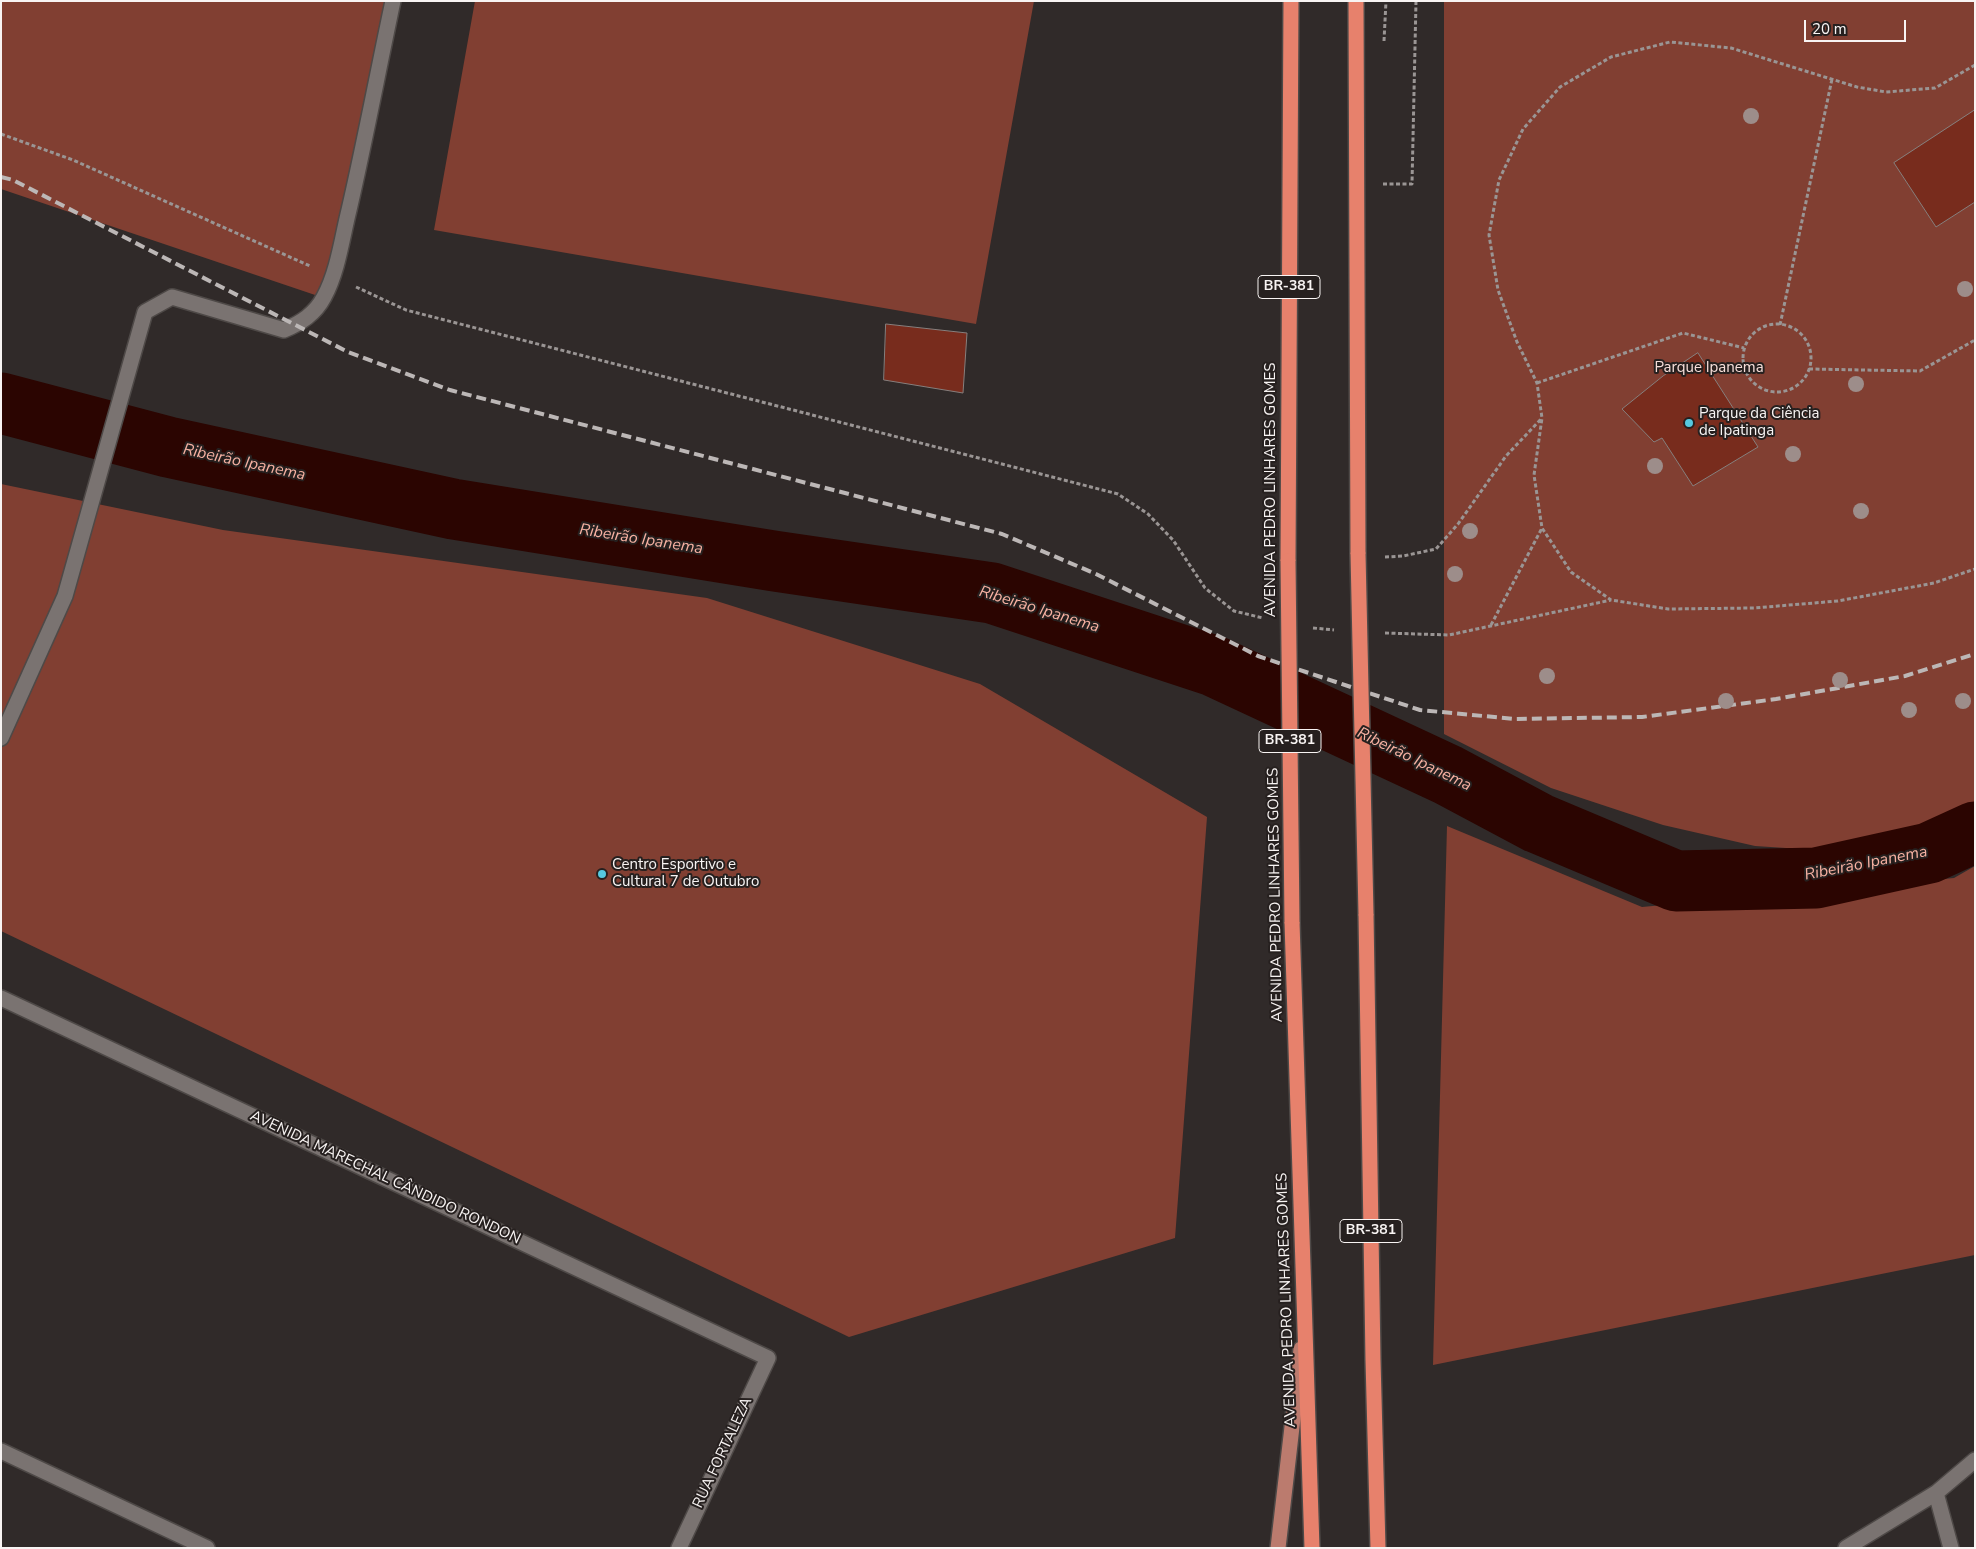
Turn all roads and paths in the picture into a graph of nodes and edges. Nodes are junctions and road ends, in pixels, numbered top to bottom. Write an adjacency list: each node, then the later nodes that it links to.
1 (393, 1): 11 (street)
2 (1386, 1): 6 (path)
3 (1416, 1): 10 (path)
4 (1356, 6): 38 (highway, BR-381, bridge)
5 (1290, 7): 29 (highway, AVENIDA PEDRO LINHARES GOMES / BR-381, bridge)
6 (1384, 23)
7 (1975, 65): 8 (path)
8 (1832, 79): 12 (path); 16 (path)
9 (1, 134): 11 (path)
10 (1383, 184)
11 (333, 277): 22 (path); 27 (street)
12 (1780, 324): 14 (path); 15 (path)
13 (1975, 340): 15 (path)
14 (1744, 348): 15 (path); 16 (path)
15 (1809, 369)
16 (1538, 383): 17 (path)
17 (1542, 418): 18 (path); 19 (path)
18 (1542, 528): 21 (path); 23 (path)
19 (1385, 557)
20 (1975, 569): 21 (path)
21 (1611, 600): 23 (path)
22 (1270, 619)
23 (1490, 626): 26 (path)
24 (1306, 628): 25 (path)
25 (1335, 630)
26 (1383, 633)
27 (1, 738)
28 (1, 998): 30 (street, AVENIDA MARECHAL CÂNDIDO RONDON)
29 (1306, 1307): 36 (main road); 37 (highway, AVENIDA PEDRO LINHARES GOMES / BR-381)
30 (768, 1358): 35 (street, RUA FORTALEZA)
31 (1, 1451): 34 (street)
32 (1975, 1460): 33 (street)
33 (1936, 1493): 39 (street); 40 (street)
34 (207, 1548)
35 (679, 1548)
36 (1278, 1548)
37 (1312, 1548)
38 (1378, 1548)
39 (1846, 1548)
40 (1951, 1548)

